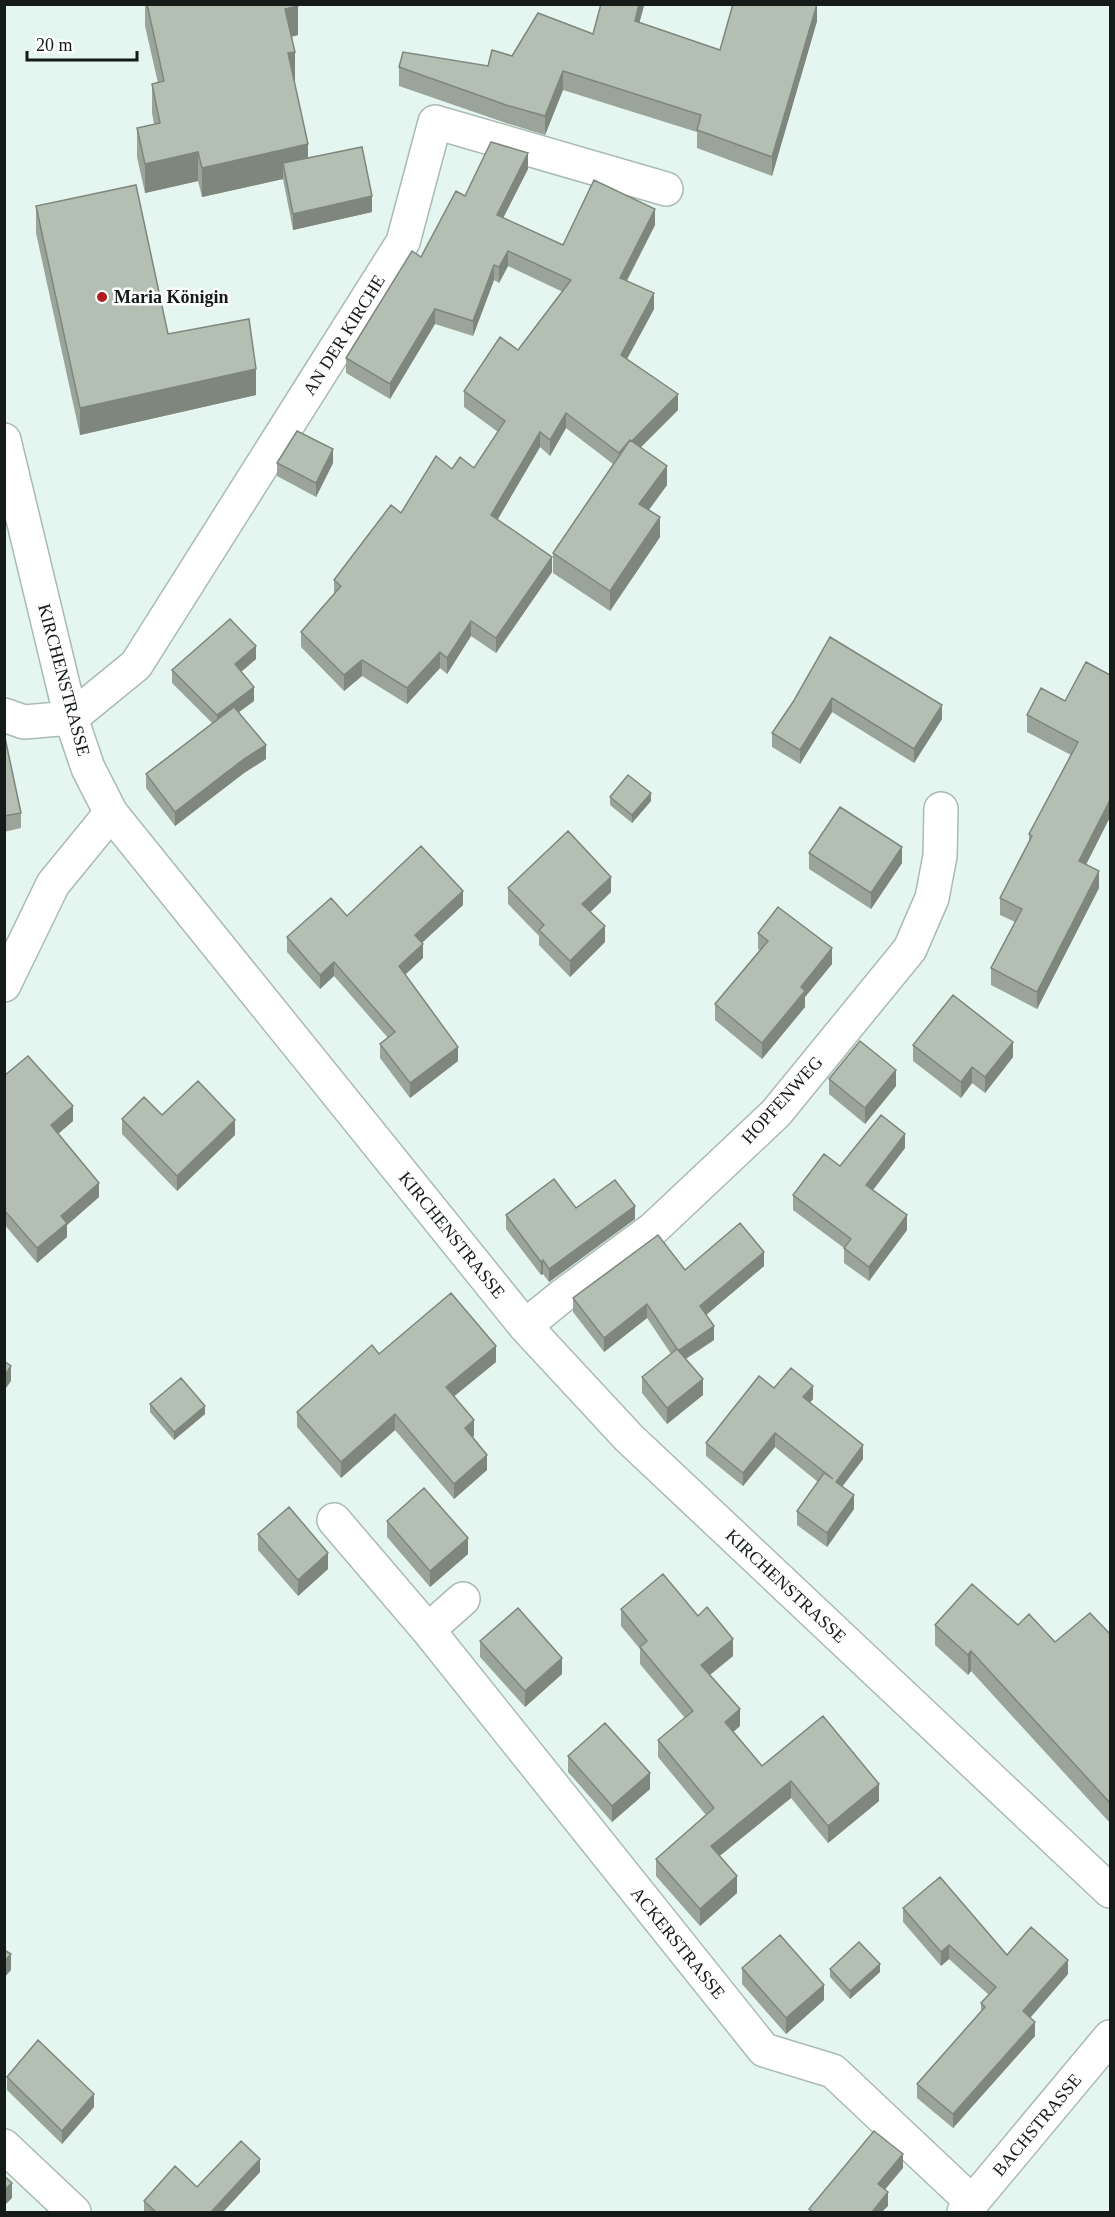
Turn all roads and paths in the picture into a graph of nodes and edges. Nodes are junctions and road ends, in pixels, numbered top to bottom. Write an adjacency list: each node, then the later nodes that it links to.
1 (666, 189): 4 (street, AN DER KIRCHE)
2 (4, 440): 4 (street, KIRCHENSTRASSE)
3 (4, 716): 4 (street)
4 (71, 718): 6 (street, KIRCHENSTRASSE)
5 (941, 809): 8 (street, HOPFENWEG)
6 (111, 813): 7 (street); 8 (street, KIRCHENSTRASSE)
7 (4, 985)
8 (525, 1326): 12 (street, KIRCHENSTRASSE)
9 (334, 1520): 11 (street, ACKERSTRASSE)
10 (464, 1599): 11 (street)
11 (428, 1630): 15 (street, ACKERSTRASSE)
12 (1110, 1892)
13 (1110, 2037): 15 (street, BACHSTRASSE)
14 (4, 2146): 16 (street)
15 (968, 2207)
16 (74, 2212)

